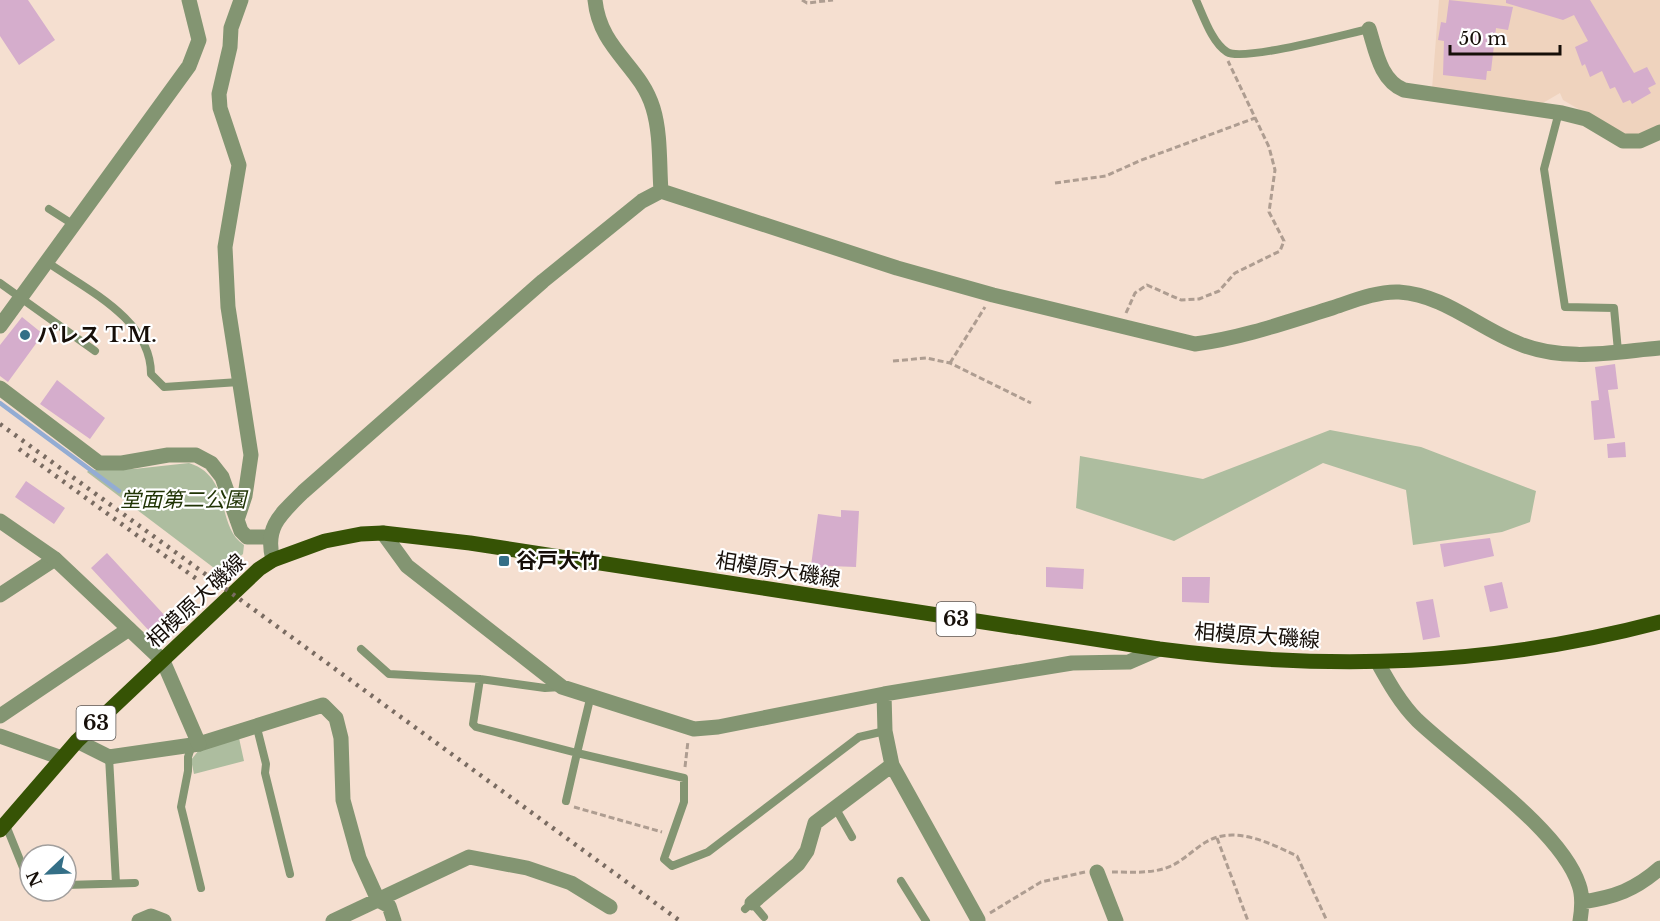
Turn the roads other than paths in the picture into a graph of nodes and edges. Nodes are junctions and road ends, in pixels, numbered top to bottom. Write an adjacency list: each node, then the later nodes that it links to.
1 (189, 0): 10 (street)
2 (241, 0): 18 (street)
3 (595, 0): 8 (street)
4 (1196, 0): 5 (lane)
5 (1369, 29): 6 (street)
6 (1559, 112): 7 (street); 17 (lane)
7 (1660, 132)
8 (661, 191): 17 (street); 23 (street)
9 (49, 209): 10 (lane)
10 (74, 225): 11 (street)
11 (46, 262): 13 (street); 18 (lane)
12 (0, 283): 13 (lane)
13 (20, 299): 14 (street); 16 (lane)
14 (0, 326)
15 (1660, 348): 17 (street)
16 (95, 351)
17 (1618, 351)
18 (239, 382): 20 (street)
19 (0, 388): 20 (street)
20 (237, 520): 23 (street)
21 (0, 521): 24 (street)
22 (383, 533): 25 (main road, 相模原大磯線 / 63); 30 (main road, 相模原大磯線 / 63); 34 (street)
23 (269, 537): 25 (street)
24 (55, 559): 26 (street); 28 (street)
25 (273, 560): 31 (main road, 相模原大磯線 / 63)
26 (0, 595)
27 (1660, 622): 32 (main road, 相模原大磯線 / 63)
28 (129, 629): 31 (street); 37 (street)
29 (361, 649): 33 (lane)
30 (1159, 649): 32 (main road, 相模原大磯線 / 63); 35 (street)
31 (163, 661): 41 (main road, 相模原大磯線 / 63); 42 (street)
32 (1378, 663): 61 (street)
33 (480, 680): 34 (lane); 43 (lane)
34 (562, 687): 36 (street)
35 (884, 694): 36 (street); 39 (street)
36 (591, 695): 43 (lane)
37 (0, 716)
38 (257, 728): 42 (street); 54 (lane); 60 (street)
39 (885, 731): 43 (lane); 46 (street)
40 (0, 735): 45 (street)
41 (77, 741): 44 (street); 45 (main road, 相模原大磯線 / 63)
42 (195, 745): 44 (street); 59 (lane)
43 (577, 753): 47 (lane)
44 (109, 757): 56 (lane)
45 (62, 758): 49 (main road, 相模原大磯線 / 63)
46 (892, 765): 48 (street); 65 (street)
47 (566, 801)
48 (836, 809): 50 (lane); 62 (street)
49 (3, 827): 51 (lane)
50 (852, 837)
51 (18, 858)
52 (1660, 868): 61 (street)
53 (1097, 872): 71 (street)
54 (290, 874)
55 (900, 881): 70 (lane)
56 (116, 883): 57 (lane); 58 (lane)
57 (135, 884)
58 (78, 885)
59 (201, 888)
60 (378, 900): 63 (street); 68 (street); 69 (street)
61 (1582, 902): 72 (street)
62 (749, 906): 64 (lane)
63 (610, 907)
64 (764, 917)
65 (978, 920)
66 (139, 921): 67 (street)
67 (164, 921)
68 (333, 921)
69 (394, 921)
70 (926, 921)
71 (1116, 921)
72 (1580, 921)

